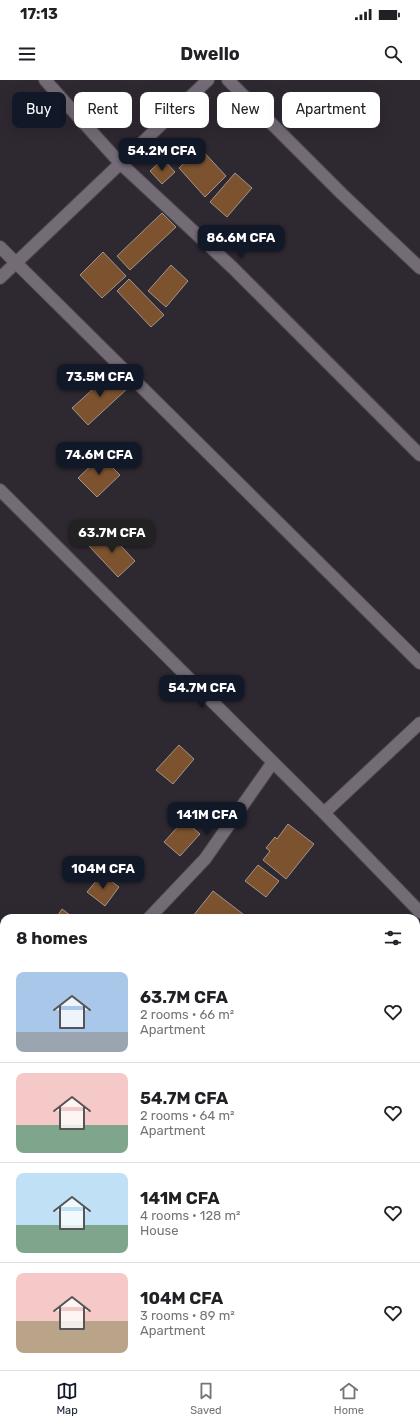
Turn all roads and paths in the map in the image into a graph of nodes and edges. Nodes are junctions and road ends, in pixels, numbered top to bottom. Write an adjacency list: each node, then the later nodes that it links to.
1 (45, 80): 4 (street)
2 (208, 80): 4 (street)
3 (228, 80): 7 (street)
4 (120, 163): 6 (street); 9 (street)
5 (0, 246): 6 (street)
6 (17, 264): 8 (street); 11 (street)
7 (420, 268)
8 (0, 278)
9 (420, 455)
10 (0, 490): 13 (street)
11 (420, 663)
12 (420, 723): 14 (street)
13 (273, 762): 14 (street); 16 (street)
14 (324, 813): 15 (street)
15 (420, 912)
16 (153, 914)

